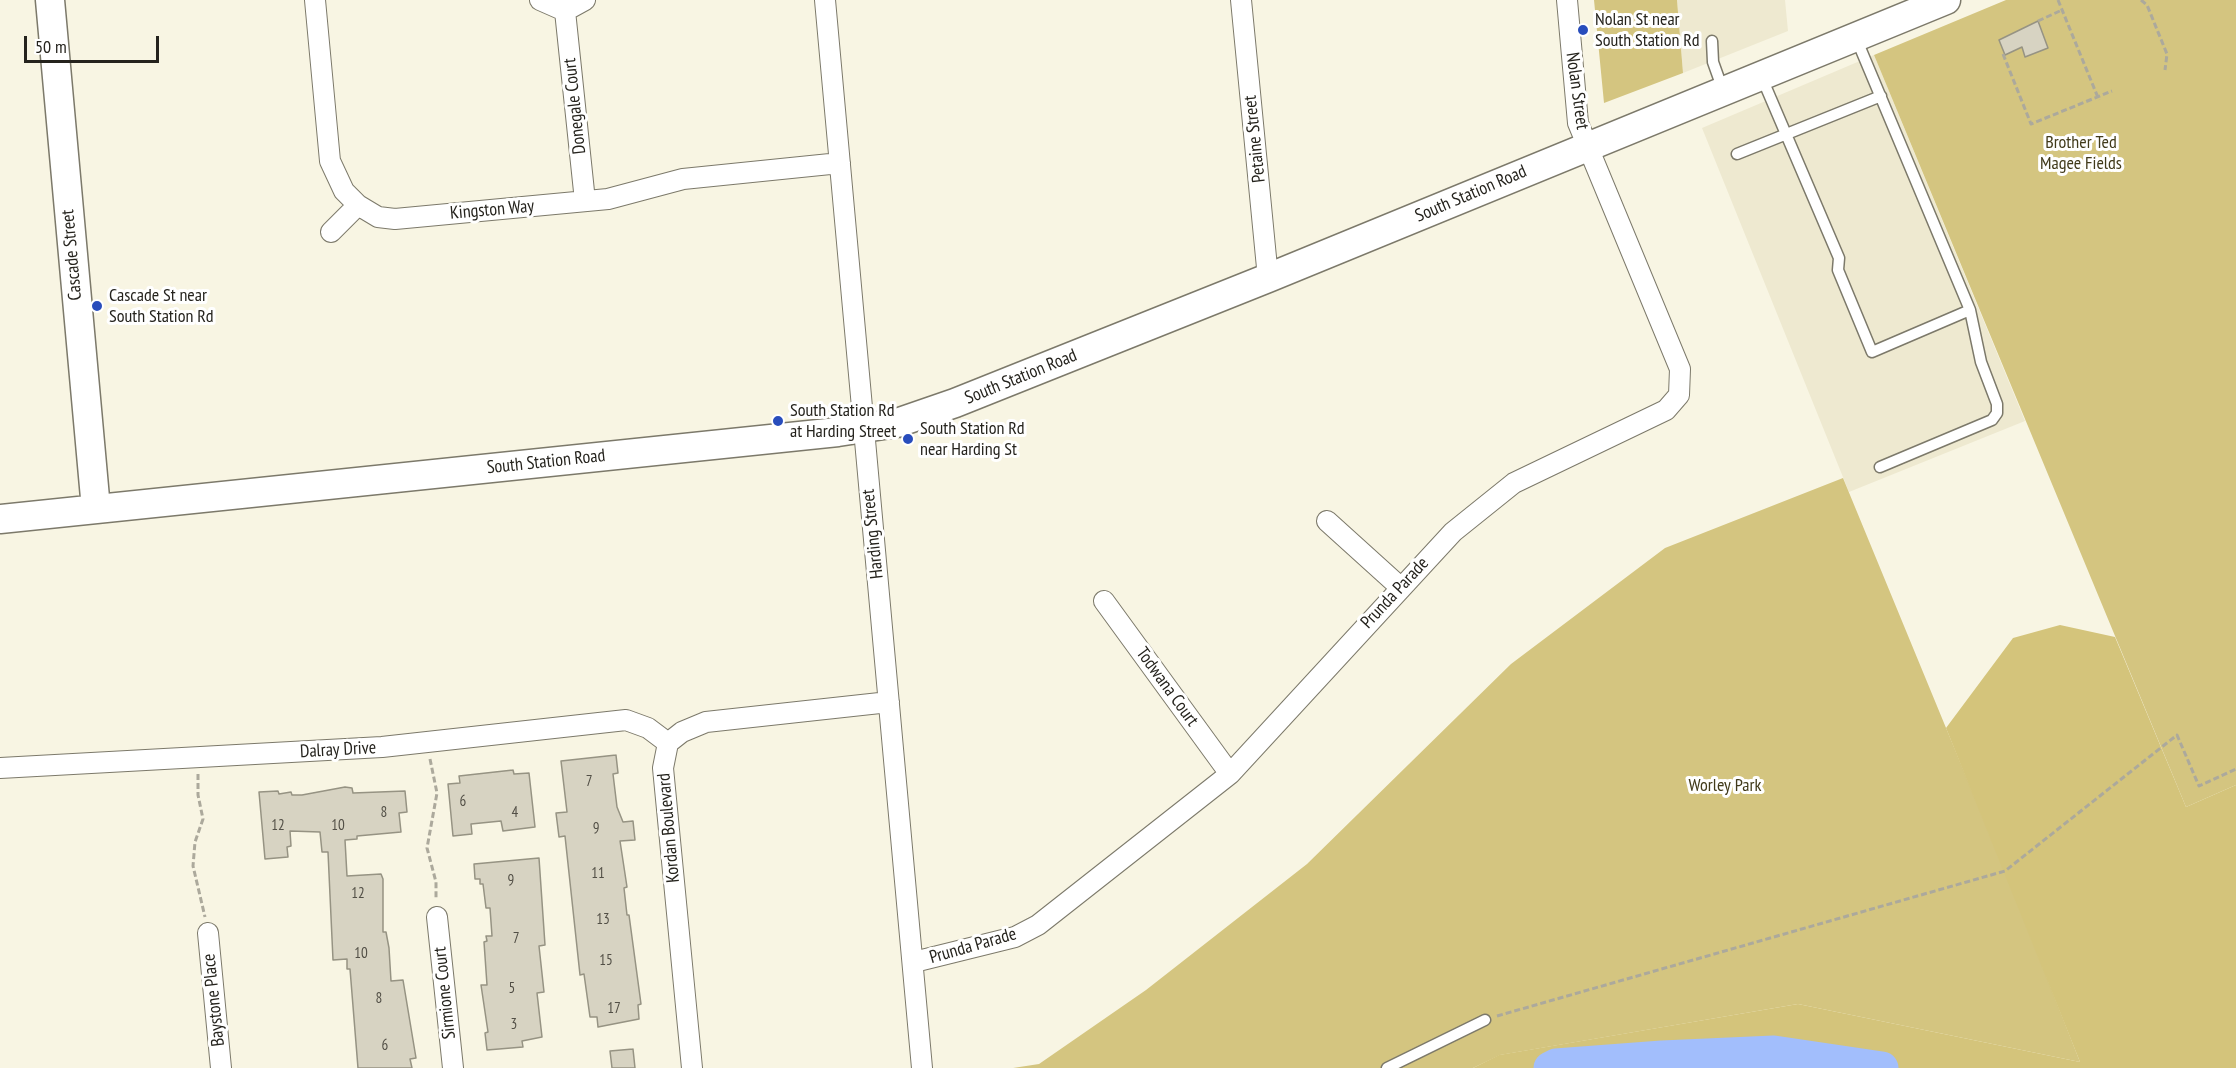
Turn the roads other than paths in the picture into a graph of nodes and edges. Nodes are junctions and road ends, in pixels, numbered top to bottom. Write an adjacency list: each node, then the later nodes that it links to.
1 (50, 0): 26 (main road, Cascade Street)
2 (315, 0): 20 (street, Kingston Way)
3 (540, 0): 9 (street)
4 (585, 0): 9 (street)
5 (825, 0): 18 (street, Harding Street)
6 (1241, 0): 22 (street, Petaine Street)
7 (1567, 0): 16 (street, Nolan Street)
8 (1946, 0): 10 (main road, South Station Road)
9 (565, 11): 19 (street, Donegale Court)
10 (1856, 36): 12 (main road, South Station Road); 14 (lane)
11 (1712, 41): 13 (lane)
12 (1761, 75): 13 (main road, South Station Road); 15 (lane)
13 (1723, 90): 16 (main road, South Station Road)
14 (1881, 96): 15 (lane); 23 (lane)
15 (1786, 134): 17 (lane); 23 (lane)
16 (1587, 146): 22 (main road, South Station Road); 29 (street, Prunda Parade)
17 (1737, 154)
18 (840, 163): 19 (street, Kingston Way); 24 (street, Harding Street)
19 (585, 201): 20 (street, Kingston Way)
20 (358, 205): 21 (street)
21 (331, 232)
22 (1268, 278): 24 (main road, South Station Road)
23 (1970, 310): 25 (lane)
24 (864, 428): 26 (main road, South Station Road); 31 (street, Harding Street)
25 (1880, 467)
26 (96, 509): 27 (main road, South Station Road)
27 (0, 519)
28 (1328, 521): 29 (street)
29 (1400, 587): 34 (street, Prunda Parade)
30 (1104, 601): 34 (street, Todwana Court)
31 (890, 702): 32 (street); 37 (street, Harding Street)
32 (668, 744): 33 (street, Dalray Drive); 41 (street, Kordan Boulevard)
33 (0, 768)
34 (1230, 774): 37 (street, Prunda Parade)
35 (436, 917): 40 (street, Sirmione Court)
36 (208, 933): 39 (street, Baystone Place)
37 (914, 962): 42 (street, Harding Street)
38 (1485, 1020): 43 (lane)
39 (220, 1068)
40 (453, 1068)
41 (692, 1068)
42 (922, 1068)
43 (1387, 1068)

